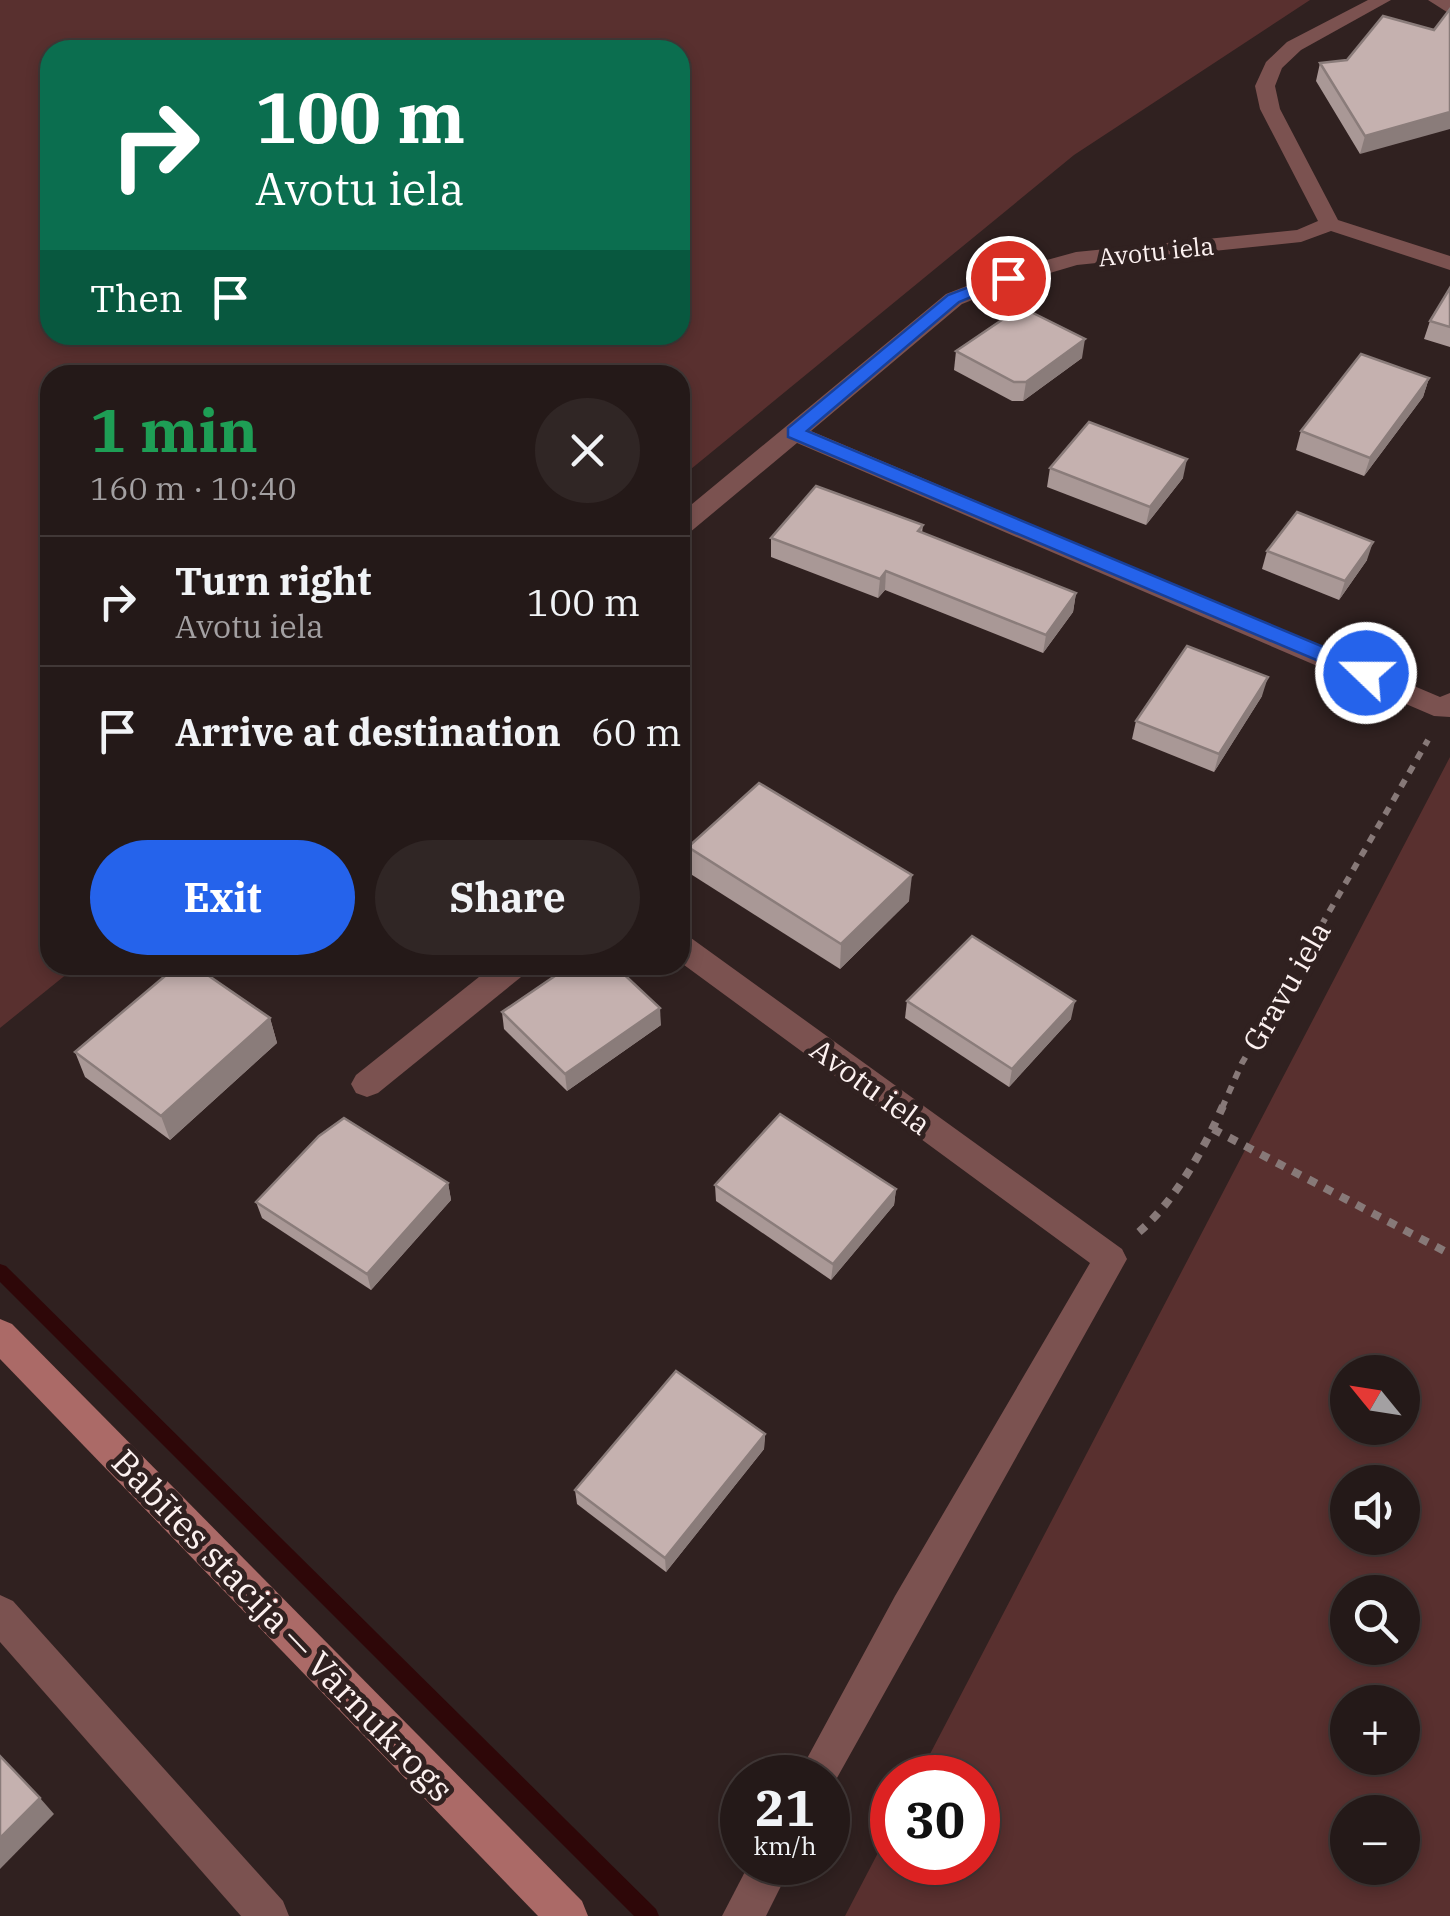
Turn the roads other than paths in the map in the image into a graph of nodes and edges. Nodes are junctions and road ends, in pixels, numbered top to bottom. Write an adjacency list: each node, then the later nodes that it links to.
1 (1382, 0): 4 (street)
2 (1437, 0): 3 (street)
3 (1450, 8)
4 (1330, 224): 5 (street); 6 (street, Avotu iela)
5 (1450, 263)
6 (794, 432): 7 (street, Avotu iela); 8 (street)
7 (690, 519)
8 (1447, 706)
9 (690, 953): 14 (street, Avotu iela)
10 (503, 975): 11 (street)
11 (367, 1084)
12 (0, 1335): 17 (main road, Babītes stacija — Vārnukrogs)
13 (0, 1614): 16 (street)
14 (830, 1755)
15 (760, 1885): 18 (street)
16 (268, 1916)
17 (567, 1916)
18 (743, 1916)

